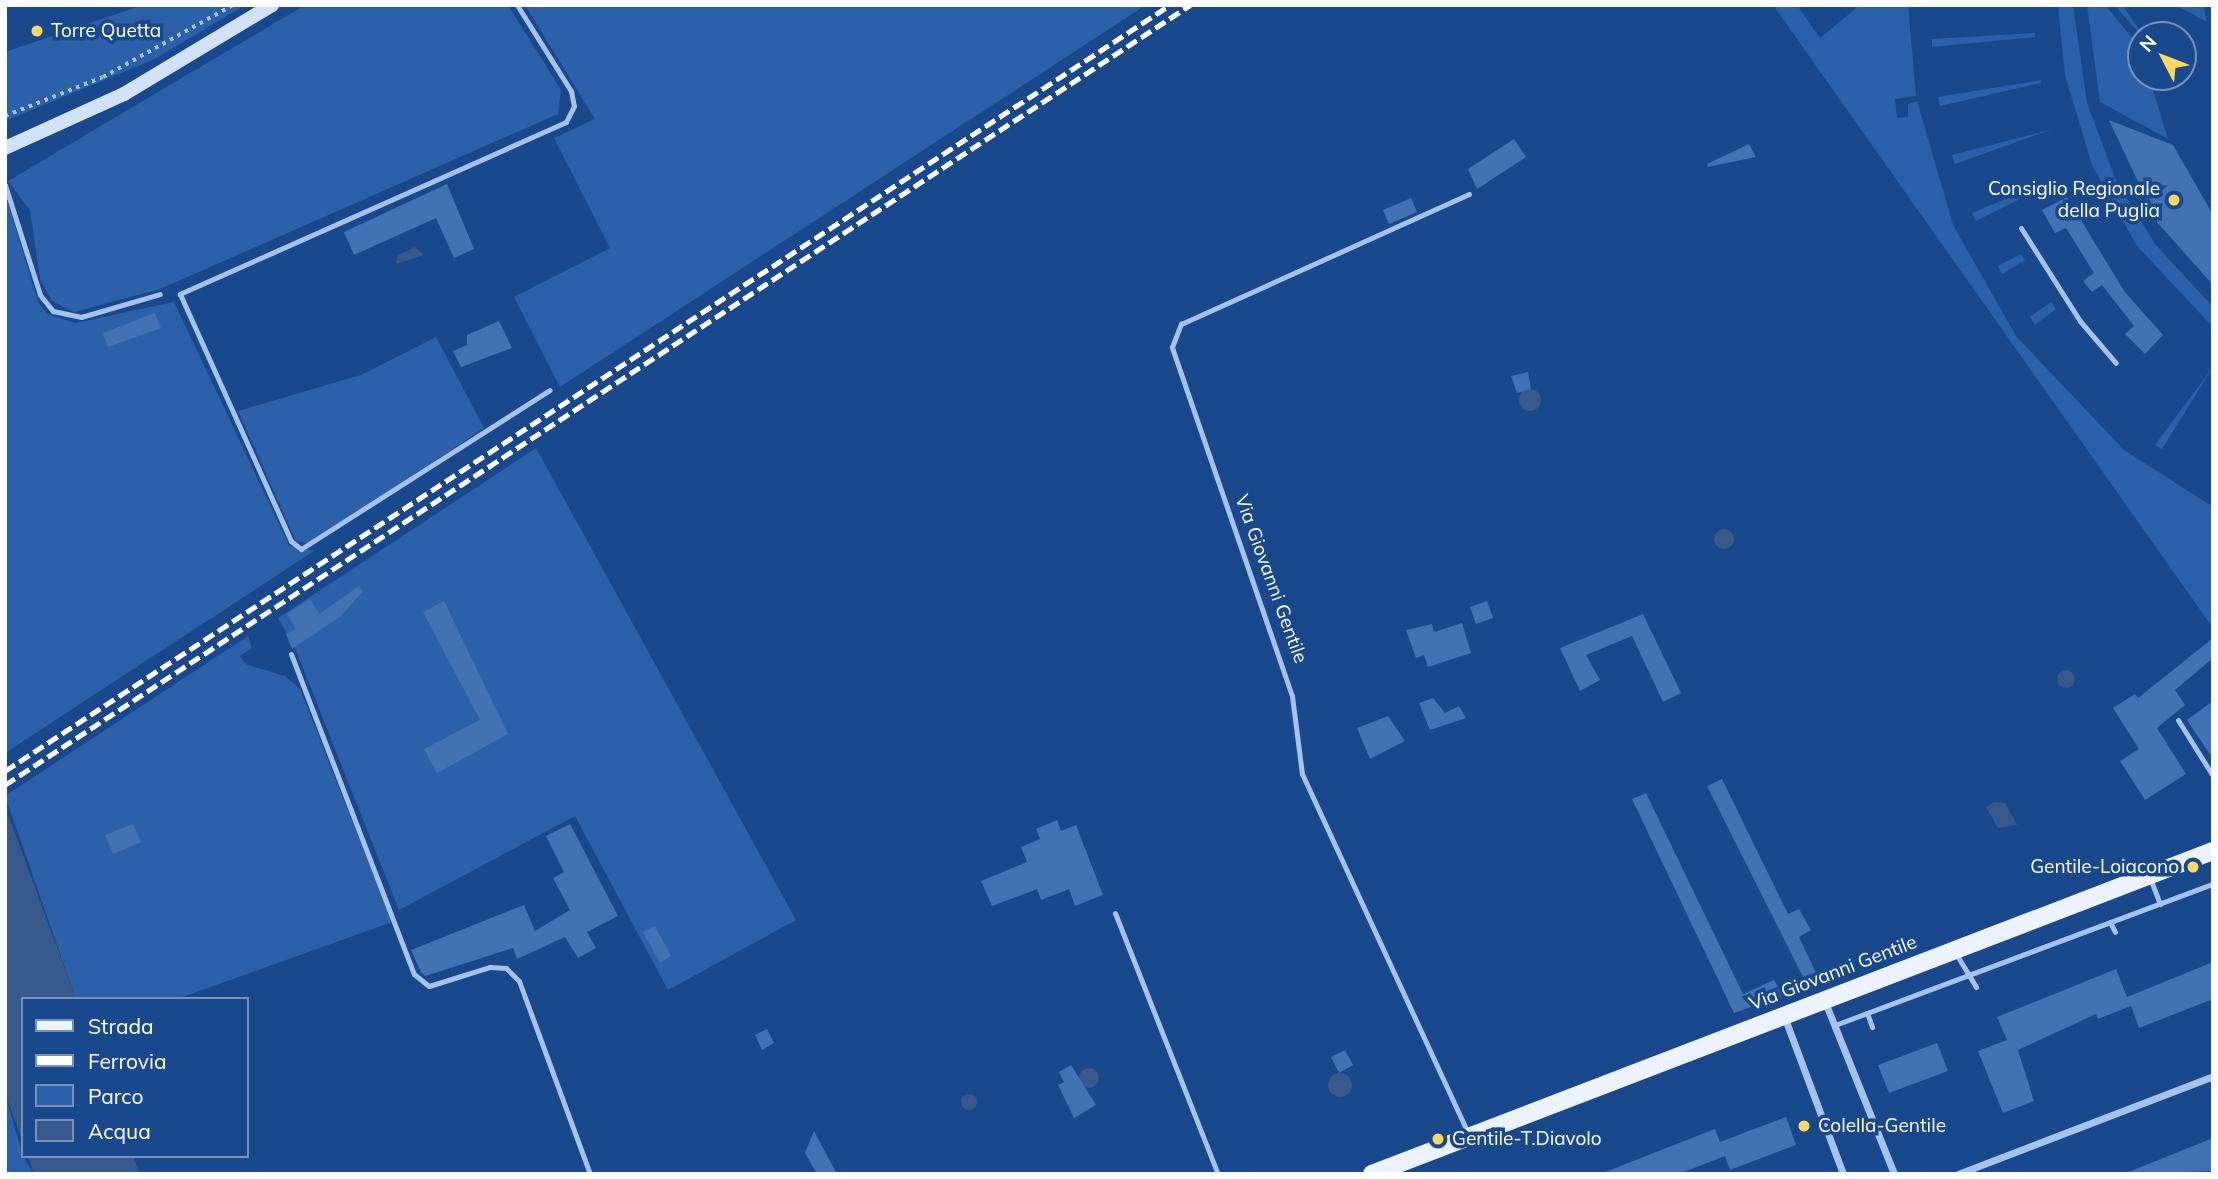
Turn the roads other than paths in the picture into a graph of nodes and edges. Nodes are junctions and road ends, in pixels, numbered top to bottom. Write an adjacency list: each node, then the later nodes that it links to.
1 (272, 5): 3 (main road)
2 (517, 5): 9 (lane)
3 (5, 148)
4 (5, 184): 7 (lane)
5 (1469, 194): 31 (lane, Via Giovanni Gentile)
6 (2021, 229): 8 (lane)
7 (160, 294)
8 (2116, 363)
9 (550, 390)
10 (291, 654): 33 (lane)
11 (2178, 720): 12 (lane)
12 (2213, 776)
13 (2213, 850): 14 (main road, Via Giovanni Gentile)
14 (2149, 875): 18 (lane); 22 (main road, Via Giovanni Gentile)
15 (2213, 884): 16 (lane)
16 (2194, 891): 17 (lane); 18 (lane)
17 (2198, 900)
18 (2160, 904): 20 (lane)
19 (1115, 913): 34 (lane)
20 (2110, 922): 21 (lane); 23 (lane)
21 (2115, 933)
22 (1954, 949): 23 (lane); 25 (main road, Via Giovanni Gentile)
23 (1965, 976): 24 (lane); 26 (lane)
24 (1976, 987)
25 (1824, 999): 27 (main road, Via Giovanni Gentile); 28 (street)
26 (1867, 1013): 28 (lane); 29 (lane)
27 (1784, 1015): 31 (main road, Via Giovanni Gentile); 36 (street)
28 (1835, 1025): 37 (street)
29 (1872, 1027)
30 (2213, 1076): 32 (street)
31 (1469, 1136): 35 (main road, Via Giovanni Gentile)
32 (1980, 1165): 38 (street); 39 (street)
33 (590, 1174)
34 (1218, 1174)
35 (1372, 1174)
36 (1843, 1174)
37 (1894, 1174)
38 (1958, 1174)
39 (1983, 1174)

